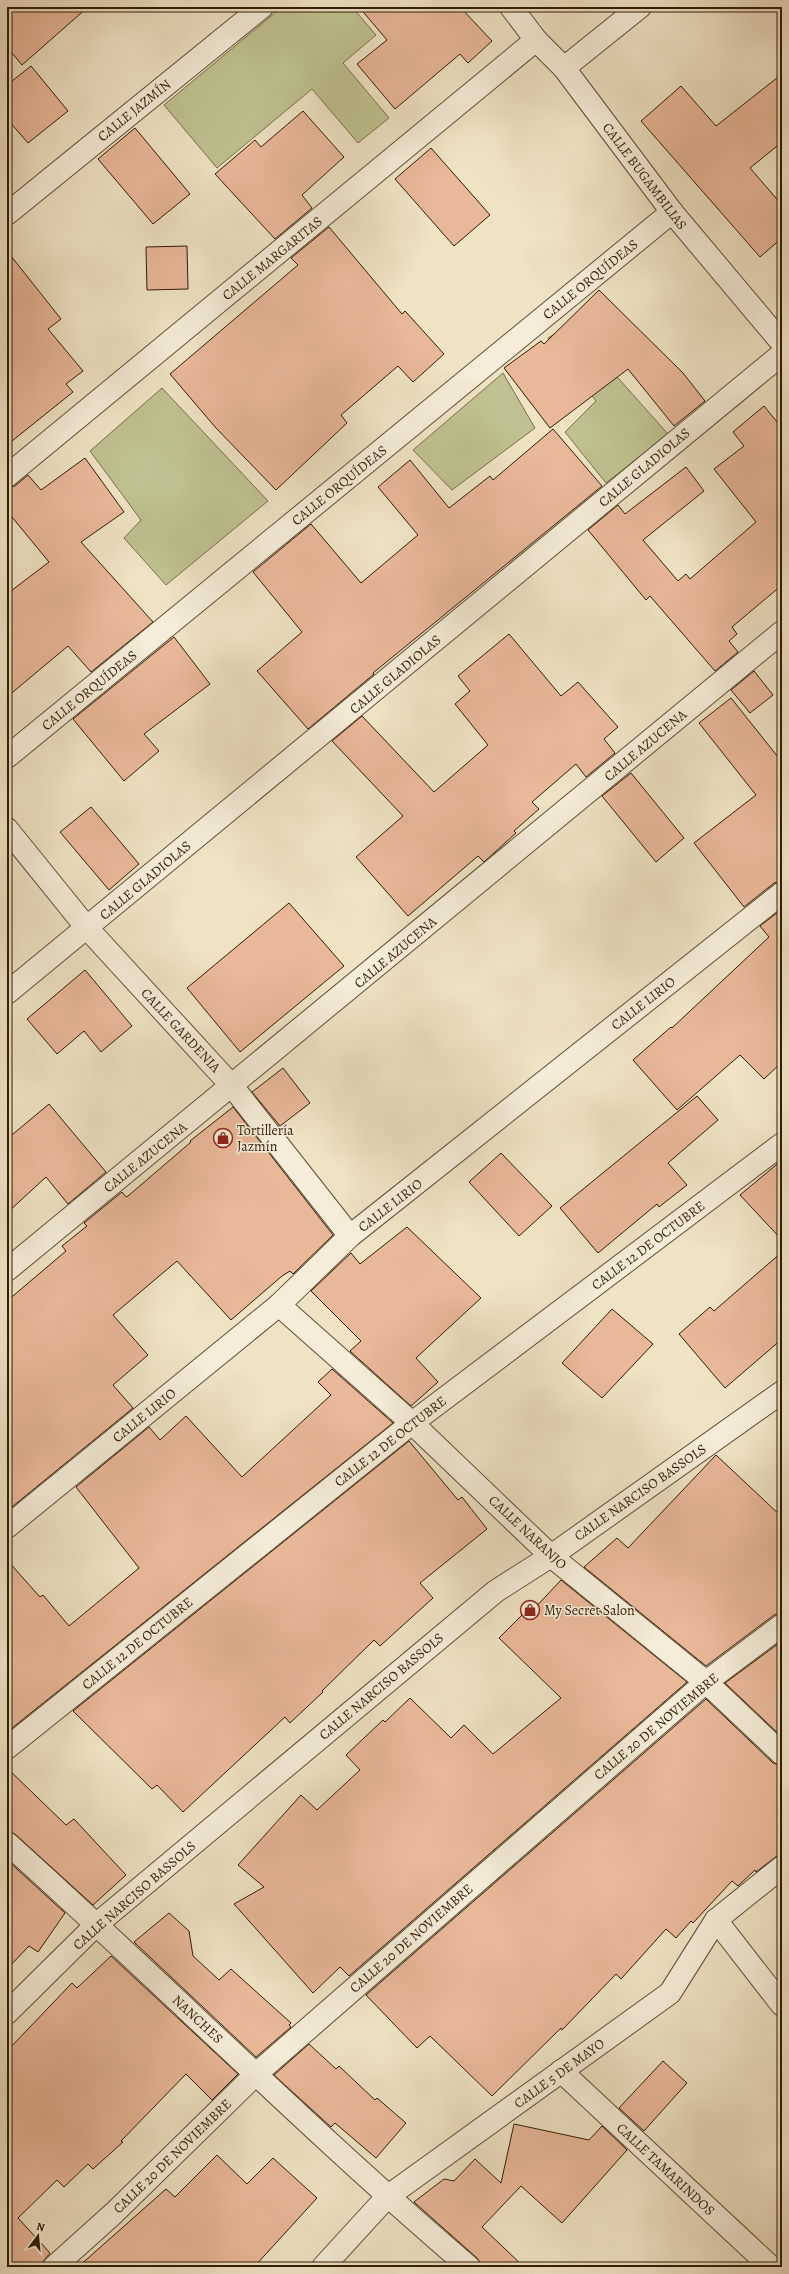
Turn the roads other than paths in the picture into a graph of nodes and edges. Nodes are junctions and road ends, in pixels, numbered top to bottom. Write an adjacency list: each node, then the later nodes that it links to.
1 (262, 7): 7 (street, CALLE JAZMÍN)
2 (511, 7): 4 (street, CALLE BUGAMBILIAS)
3 (640, 7): 5 (street)
4 (536, 40): 5 (street, CALLE BUGAMBILIAS); 10 (street, CALLE MARGARITAS)
5 (564, 68): 6 (street, CALLE BUGAMBILIAS)
6 (672, 212): 8 (street, CALLE BUGAMBILIAS); 12 (street, CALLE ORQUÍDEAS)
7 (7, 214)
8 (782, 343)
9 (782, 354): 15 (street, CALLE GLADIOLAS)
10 (7, 476)
11 (782, 632): 17 (street, CALLE AZUCENA)
12 (7, 757)
13 (7, 829): 15 (street, CALLE GARDENIA)
14 (782, 893): 19 (street, CALLE LIRIO)
15 (87, 928): 16 (street, CALLE GLADIOLAS); 17 (street, CALLE GARDENIA)
16 (7, 993)
17 (232, 1086): 19 (street, CALLE GARDENIA); 20 (street, CALLE AZUCENA)
18 (782, 1144): 23 (street, CALLE 12 DE OCTUBRE)
19 (350, 1236): 21 (street, CALLE LIRIO)
20 (7, 1270)
21 (278, 1304): 23 (street, CALLE NARANJO); 24 (street, CALLE LIRIO)
22 (782, 1392): 25 (street, CALLE NARCISO BASSOLS)
23 (412, 1422): 25 (street, CALLE NARANJO); 28 (street, CALLE 12 DE OCTUBRE)
24 (7, 1527)
25 (551, 1556): 27 (street, CALLE NARANJO); 33 (street, CALLE NARCISO BASSOLS)
26 (782, 1626): 27 (street, CALLE 20 DE NOVIEMBRE)
27 (706, 1682): 29 (street, CALLE NARANJO); 37 (street, CALLE 20 DE NOVIEMBRE)
28 (7, 1748)
29 (782, 1754)
30 (7, 1843): 33 (street, NANCHES)
31 (782, 1867): 32 (street, CALLE 5 DE MAYO)
32 (716, 1920): 34 (street); 36 (street, CALLE 5 DE MAYO)
33 (97, 1924): 35 (street, CALLE NARCISO BASSOLS); 37 (street, NANCHES)
34 (782, 2005)
35 (7, 2013)
36 (561, 2072): 38 (street, CALLE 5 DE MAYO); 42 (street, CALLE TAMARINDOS)
37 (256, 2074): 38 (street, NANCHES); 39 (street, CALLE 20 DE NOVIEMBRE)
38 (387, 2197): 40 (street, CALLE 5 DE MAYO); 41 (street, NANCHES)
39 (54, 2267)
40 (323, 2267)
41 (469, 2267)
42 (771, 2267)

